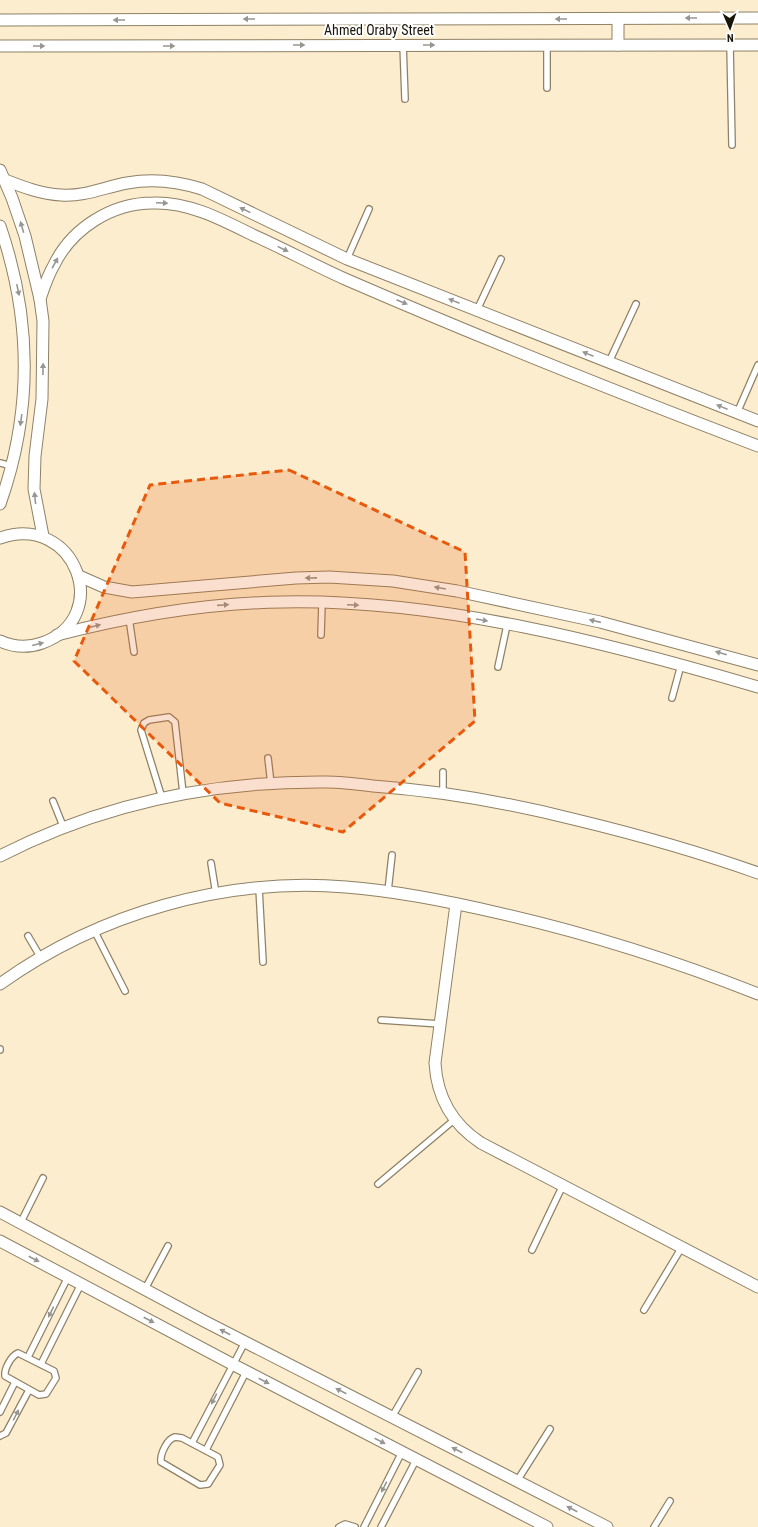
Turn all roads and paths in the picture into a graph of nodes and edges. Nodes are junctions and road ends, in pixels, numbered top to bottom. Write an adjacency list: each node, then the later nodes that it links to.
1 (758, 18): 2 (street, one-way to 2)
2 (618, 19): 3 (street, one-way to 3); 6 (street)
3 (0, 20)
4 (403, 44): 5 (street, Ahmed Oraby Street, one-way to 5); 9 (street, Ahmed Oraby Street, one-way to 4); 11 (lane)
5 (547, 45): 6 (street, Ahmed Oraby Street); 10 (lane)
6 (618, 45): 7 (street, Ahmed Oraby Street)
7 (730, 45): 8 (street, Ahmed Oraby Street); 12 (lane)
8 (758, 45)
9 (0, 46)
10 (547, 88)
11 (405, 99)
12 (732, 145)
13 (2, 175): 16 (street, one-way to 13); 18 (street, one-way to 13)
14 (368, 209): 16 (lane)
15 (0, 226): 27 (street, one-way to 27)
16 (347, 259): 20 (street, one-way to 16)
17 (501, 259): 20 (lane)
18 (40, 299): 25 (street, one-way to 25); 29 (street, one-way to 18)
19 (636, 304): 21 (lane)
20 (476, 310): 21 (street, one-way to 20)
21 (609, 362): 23 (street, one-way to 21)
22 (758, 365): 23 (lane)
23 (737, 413): 24 (street)
24 (758, 422)
25 (758, 446)
26 (0, 463): 27 (lane)
27 (12, 466): 28 (street)
28 (0, 504)
29 (43, 536): 30 (street); 31 (street)
30 (0, 538)
31 (79, 576): 35 (street); 42 (street, one-way to 31)
32 (322, 603): 33 (street, one-way to 32); 34 (street, one-way to 34); 36 (lane)
33 (129, 618): 35 (street, one-way to 33); 40 (lane)
34 (507, 625): 41 (street); 43 (lane)
35 (57, 635): 38 (street, one-way to 35)
36 (320, 635)
37 (0, 641): 38 (street)
38 (15, 646): 39 (street)
39 (0, 650)
40 (134, 652)
41 (681, 665): 44 (street); 45 (lane)
42 (758, 665)
43 (498, 667)
44 (758, 687)
45 (672, 698)
46 (268, 758): 48 (lane)
47 (443, 772): 50 (lane)
48 (271, 784): 49 (street); 50 (street)
49 (183, 793): 51 (street); 51 (lane)
50 (443, 793): 57 (street)
51 (162, 798): 53 (street)
52 (53, 801): 53 (lane)
53 (63, 826): 55 (street)
54 (392, 855): 59 (lane)
55 (0, 856)
56 (211, 862): 60 (lane)
57 (758, 873)
58 (259, 888): 59 (street); 60 (street); 65 (lane)
59 (388, 891): 61 (street)
60 (216, 894): 62 (street)
61 (456, 904): 68 (street); 70 (street)
62 (94, 930): 64 (street); 67 (lane)
63 (28, 936): 64 (lane)
64 (41, 958): 66 (street)
65 (263, 962)
66 (0, 984)
67 (124, 991)
68 (757, 991)
69 (381, 1020): 70 (lane)
70 (440, 1024): 71 (street)
71 (454, 1120): 73 (lane); 74 (street)
72 (43, 1178): 76 (lane)
73 (378, 1184)
74 (564, 1185): 79 (street); 80 (lane)
75 (0, 1212): 76 (street)
76 (21, 1222): 84 (street)
77 (0, 1241): 81 (street, one-way to 81)
78 (168, 1246): 84 (lane)
79 (683, 1247): 83 (street); 85 (lane)
80 (532, 1250)
81 (68, 1277): 82 (street); 87 (lane, one-way to 87)
82 (81, 1284): 88 (lane); 89 (street, one-way to 89)
83 (758, 1287)
84 (145, 1289): 86 (street, one-way to 84)
85 (644, 1310)
86 (245, 1342): 89 (lane); 95 (street, one-way to 86)
87 (28, 1357): 88 (lane); 92 (lane)
88 (41, 1364): 93 (lane)
89 (232, 1364): 90 (street); 98 (lane, one-way to 98)
90 (246, 1372): 99 (lane); 100 (street, one-way to 100)
91 (418, 1372): 95 (lane)
92 (15, 1382): 93 (lane); 94 (lane)
93 (29, 1390): 97 (lane, one-way to 93)
94 (0, 1412)
95 (392, 1417): 102 (street, one-way to 95)
96 (550, 1429): 102 (lane)
97 (0, 1436)
98 (192, 1443): 99 (lane); 99 (lane)
99 (206, 1450)
100 (402, 1452): 101 (street); 106 (lane, one-way to 106)
101 (416, 1460): 107 (lane); 108 (street)
102 (517, 1481): 109 (street, one-way to 102)
103 (670, 1501): 110 (lane)
104 (339, 1527): 105 (lane)
105 (354, 1527)
106 (364, 1527)
107 (381, 1527)
108 (547, 1527)
109 (607, 1527)
110 (654, 1527)

